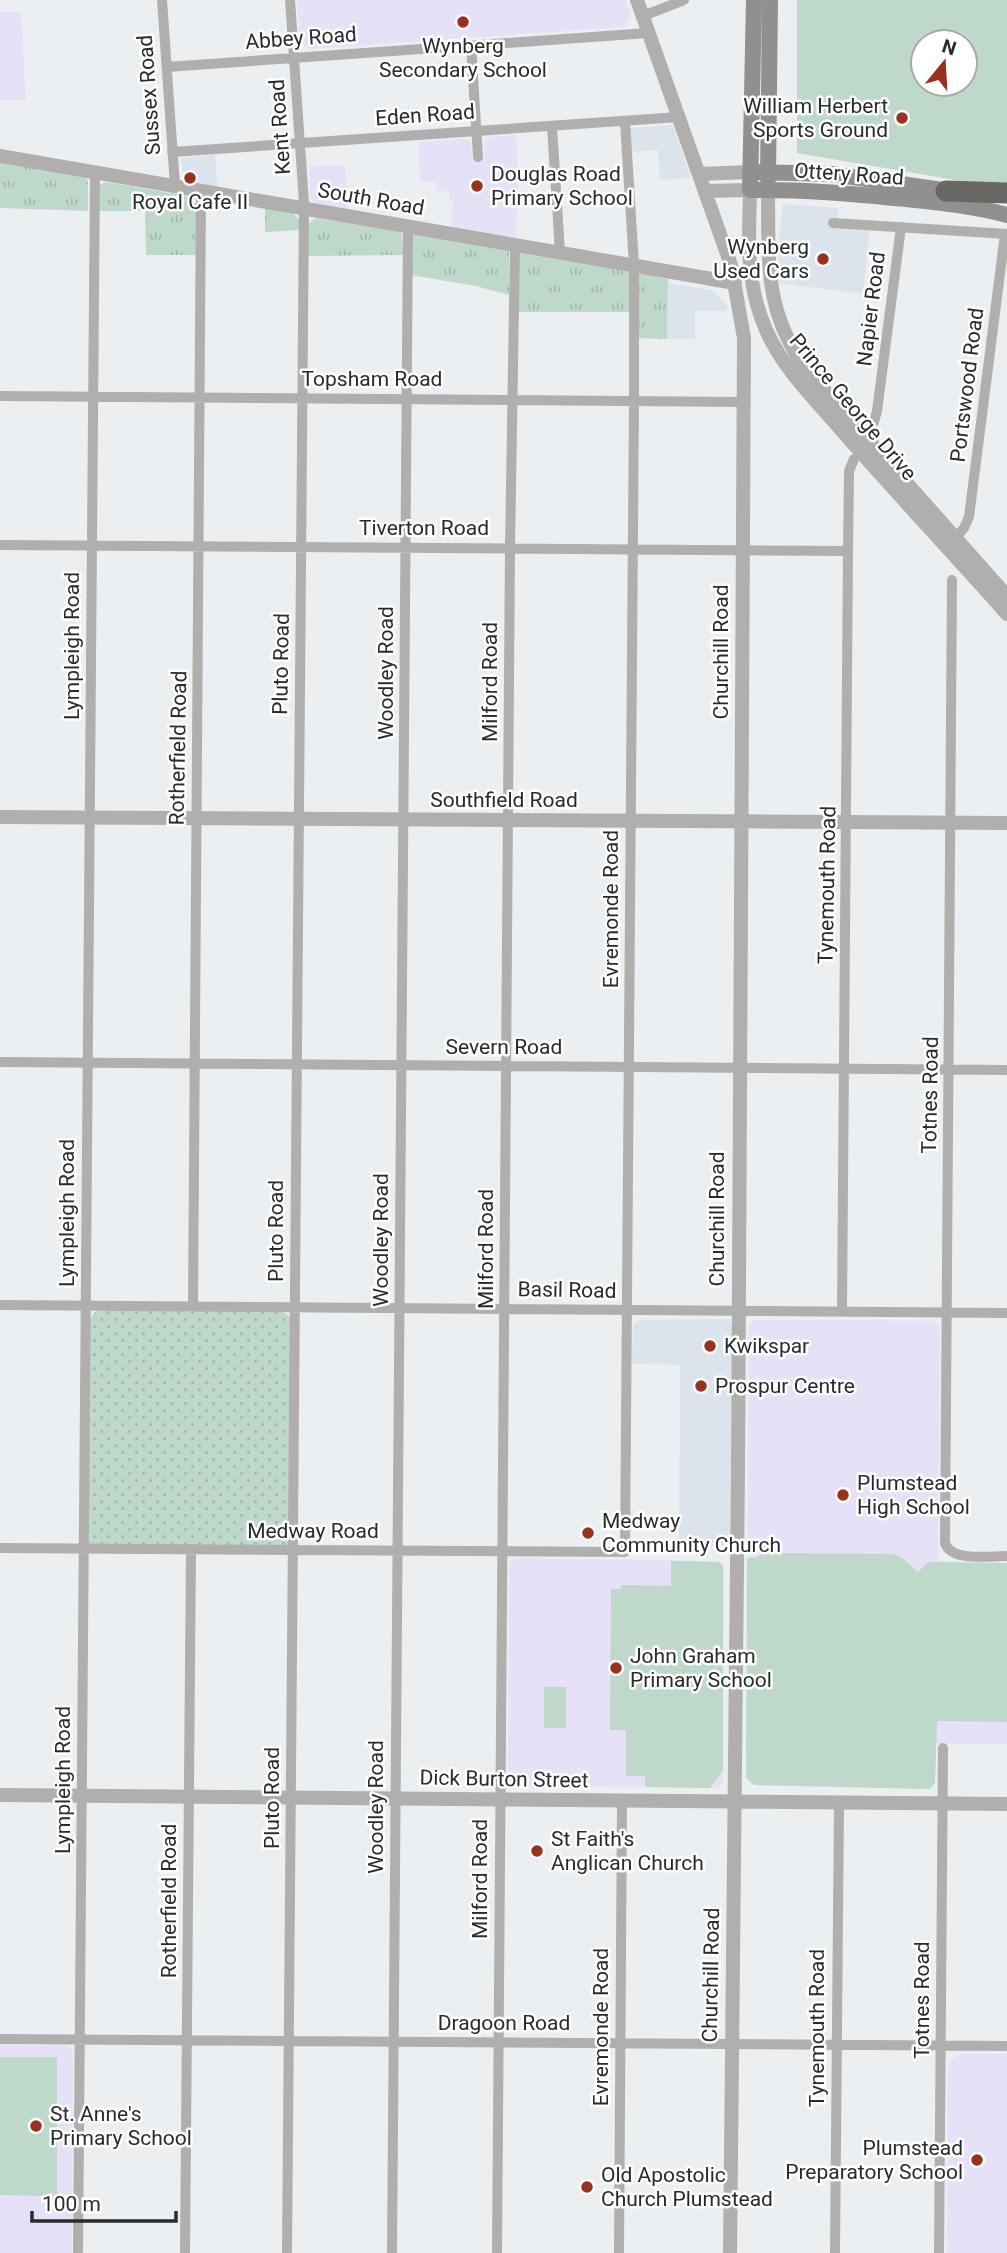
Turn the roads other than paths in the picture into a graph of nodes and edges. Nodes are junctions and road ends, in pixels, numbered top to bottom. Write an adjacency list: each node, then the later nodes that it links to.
1 (162, 0): 11 (street, Sussex Road)
2 (290, 0): 10 (street, Kent Road)
3 (637, 0): 7 (street)
4 (684, 0): 7 (street)
5 (754, 0): 20 (main road)
6 (771, 0): 21 (main road)
7 (643, 16): 8 (street)
8 (648, 33): 9 (street, Abbey Road); 12 (street)
9 (471, 45): 10 (street, Abbey Road); 15 (street)
10 (294, 58): 11 (street, Abbey Road); 16 (street, Kent Road)
11 (167, 66): 17 (street, Sussex Road)
12 (679, 117): 13 (street, Eden Road); 23 (street)
13 (625, 121): 14 (street, Eden Road); 39 (street, Evremonde Road)
14 (551, 126): 15 (street, Eden Road); 38 (street)
15 (477, 131): 16 (street, Eden Road); 19 (street)
16 (300, 143): 17 (street, Eden Road); 31 (street, Kent Road)
17 (172, 152): 24 (street, Sussex Road)
18 (0, 156): 22 (street, South Road)
19 (478, 157)
20 (750, 172): 21 (main road, Ottery Road); 23 (street, Ottery Road); 25 (main road)
21 (767, 172): 26 (main road); 29 (main road, Ottery Road)
22 (95, 173): 24 (street, South Road); 42 (street, Lympleigh Road)
23 (699, 174): 28 (street)
24 (175, 187): 27 (street, South Road)
25 (750, 190): 26 (main road, Ottery Road); 28 (street, Ottery Road); 63 (street, Prince George Drive)
26 (768, 190): 32 (main road, Ottery Road); 49 (street, Prince George Drive)
27 (201, 191): 31 (street, South Road); 43 (street, Rotherfield Road)
28 (705, 191): 40 (street, Churchill Road)
29 (946, 191): 30 (highway)
30 (1007, 195)
31 (304, 209): 34 (street, South Road); 44 (street, Pluto Road)
32 (1007, 215)
33 (833, 223): 35 (street)
34 (408, 227): 37 (street, South Road); 45 (street, Woodley Road)
35 (901, 227): 36 (street); 49 (street, Napier Road)
36 (1006, 234): 51 (street, Portswood Road)
37 (515, 245): 38 (street, South Road); 46 (street, Milford Road)
38 (560, 253): 39 (street, South Road)
39 (634, 265): 40 (street, South Road); 47 (street, Evremonde Road)
40 (735, 283): 48 (street, Churchill Road)
41 (0, 396): 42 (street, Topsham Road)
42 (93, 397): 43 (street, Topsham Road); 53 (street, Lympleigh Road)
43 (200, 397): 44 (street, Topsham Road); 54 (street, Rotherfield Road)
44 (303, 398): 45 (street, Topsham Road); 55 (street, Pluto Road)
45 (406, 399): 46 (street, Topsham Road); 56 (street, Woodley Road)
46 (512, 400): 47 (street, Topsham Road); 57 (street, Milford Road)
47 (634, 401): 48 (street, Topsham Road); 58 (street, Evremonde Road)
48 (744, 402): 59 (street, Churchill Road)
49 (863, 434): 51 (street, Prince George Drive)
50 (854, 459): 60 (street, Tynemouth Road)
51 (956, 538): 62 (street, Prince George Drive)
52 (0, 545): 53 (street, Tiverton Road)
53 (92, 545): 54 (street, Tiverton Road); 65 (street, Lympleigh Road)
54 (199, 546): 55 (street, Tiverton Road); 66 (street, Rotherfield Road)
55 (302, 547): 56 (street, Tiverton Road); 67 (street, Pluto Road)
56 (406, 547): 57 (street, Tiverton Road); 68 (street, Woodley Road)
57 (510, 548): 58 (street, Tiverton Road); 69 (street, Milford Road)
58 (633, 549): 59 (street, Tiverton Road); 70 (street, Evremonde Road)
59 (743, 550): 60 (street, Tiverton Road); 72 (street, Churchill Road)
60 (848, 551): 71 (street, Tynemouth Road)
61 (952, 580): 74 (street, Totnes Road)
62 (1007, 596)
63 (1007, 614)
64 (0, 817): 65 (street, Southfield Road)
65 (90, 818): 66 (street, Southfield Road); 76 (street, Lympleigh Road)
66 (197, 819): 67 (street, Southfield Road); 77 (street, Rotherfield Road)
67 (299, 820): 68 (street, Southfield Road); 78 (street, Pluto Road)
68 (404, 820): 69 (street, Southfield Road); 79 (street, Woodley Road)
69 (508, 821): 70 (street, Southfield Road); 80 (street, Milford Road)
70 (631, 822): 72 (street, Southfield Road); 81 (street, Evremonde Road)
71 (846, 822): 72 (street, Southfield Road); 74 (street, Southfield Road); 83 (street, Tynemouth Road)
72 (742, 823): 82 (street, Churchill Road)
73 (1007, 823): 74 (street, Southfield Road)
74 (950, 824): 84 (street, Totnes Road)
75 (0, 1062): 76 (street, Severn Road)
76 (88, 1063): 77 (street, Severn Road); 87 (street, Lympleigh Road)
77 (195, 1063): 78 (street, Severn Road); 88 (street, Rotherfield Road)
78 (296, 1064): 79 (street, Severn Road); 90 (street, Pluto Road)
79 (401, 1065): 80 (street, Severn Road); 89 (street, Woodley Road)
80 (506, 1066): 81 (street, Severn Road); 91 (street, Milford Road)
81 (629, 1067): 82 (street, Severn Road); 92 (street, Evremonde Road)
82 (739, 1068): 83 (street, Severn Road); 93 (street, Churchill Road)
83 (844, 1069): 84 (street, Severn Road); 94 (street, Tynemouth Road)
84 (950, 1069): 85 (street, Severn Road); 95 (street, Totnes Road)
85 (1007, 1070)
86 (0, 1305): 87 (street, Basil Road)
87 (86, 1306): 88 (street, Basil Road); 98 (street, Lympleigh Road)
88 (193, 1306): 90 (street, Basil Road)
89 (400, 1307): 90 (street, Basil Road); 91 (street, Basil Road); 101 (street, Woodley Road)
90 (295, 1308): 100 (street, Pluto Road)
91 (505, 1308): 92 (street, Basil Road); 102 (street, Milford Road)
92 (626, 1310): 93 (street, Basil Road); 103 (street, Evremonde Road)
93 (737, 1310): 94 (street, Basil Road); 113 (street, Churchill Road)
94 (842, 1312): 95 (street, Basil Road)
95 (947, 1312): 96 (street, Basil Road); 104 (street, Totnes Road)
96 (1007, 1313)
97 (0, 1548): 98 (street, Medway Road)
98 (83, 1549): 99 (street, Medway Road); 107 (street, Lympleigh Road)
99 (191, 1549): 100 (street, Medway Road); 108 (street, Rotherfield Road)
100 (293, 1550): 101 (street, Medway Road); 109 (street, Pluto Road)
101 (397, 1551): 102 (street, Medway Road); 110 (street, Woodley Road)
102 (502, 1552): 103 (street, Medway Road); 111 (street, Milford Road)
103 (625, 1552)
104 (1007, 1556)
105 (943, 1748): 115 (street, Totnes Road)
106 (0, 1796): 107 (street, Dick Burton Street)
107 (82, 1797): 108 (street, Dick Burton Street); 118 (street, Lympleigh Road)
108 (189, 1797): 109 (street, Dick Burton Street); 119 (street, Rotherfield Road)
109 (291, 1798): 110 (street, Dick Burton Street); 120 (street, Pluto Road)
110 (395, 1798): 111 (street, Dick Burton Street); 121 (street, Woodley Road)
111 (500, 1800): 112 (street, Dick Burton Street); 122 (street, Milford Road)
112 (622, 1801): 113 (street, Dick Burton Street); 123 (street, Evremonde Road)
113 (734, 1801): 114 (street, Dick Burton Street); 124 (street, Churchill Road)
114 (839, 1804): 115 (street, Dick Burton Street); 125 (street, Tynemouth Road)
115 (943, 1804): 116 (street, Dick Burton Street); 126 (street, Totnes Road)
116 (1007, 1804)
117 (0, 2039): 118 (street, Dragoon Road)
118 (80, 2039): 119 (street, Dragoon Road); 128 (street, Lympleigh Road)
119 (187, 2040): 120 (street, Dragoon Road); 129 (street, Rotherfield Road)
120 (290, 2041): 121 (street, Dragoon Road); 130 (street, Pluto Road)
121 (394, 2042): 122 (street, Dragoon Road); 131 (street, Woodley Road)
122 (498, 2043): 123 (street, Dragoon Road); 132 (street, Milford Road)
123 (621, 2043): 124 (street, Dragoon Road); 133 (street, Evremonde Road)
124 (732, 2044): 125 (street, Dragoon Road); 134 (street, Churchill Road)
125 (836, 2045): 126 (street, Dragoon Road); 135 (street, Tynemouth Road)
126 (941, 2045): 127 (street, Dragoon Road); 136 (street, Totnes Road)
127 (1007, 2046)
128 (79, 2253)
129 (185, 2253)
130 (287, 2253)
131 (392, 2253)
132 (497, 2253)
133 (619, 2253)
134 (730, 2253)
135 (835, 2253)
136 (939, 2253)

